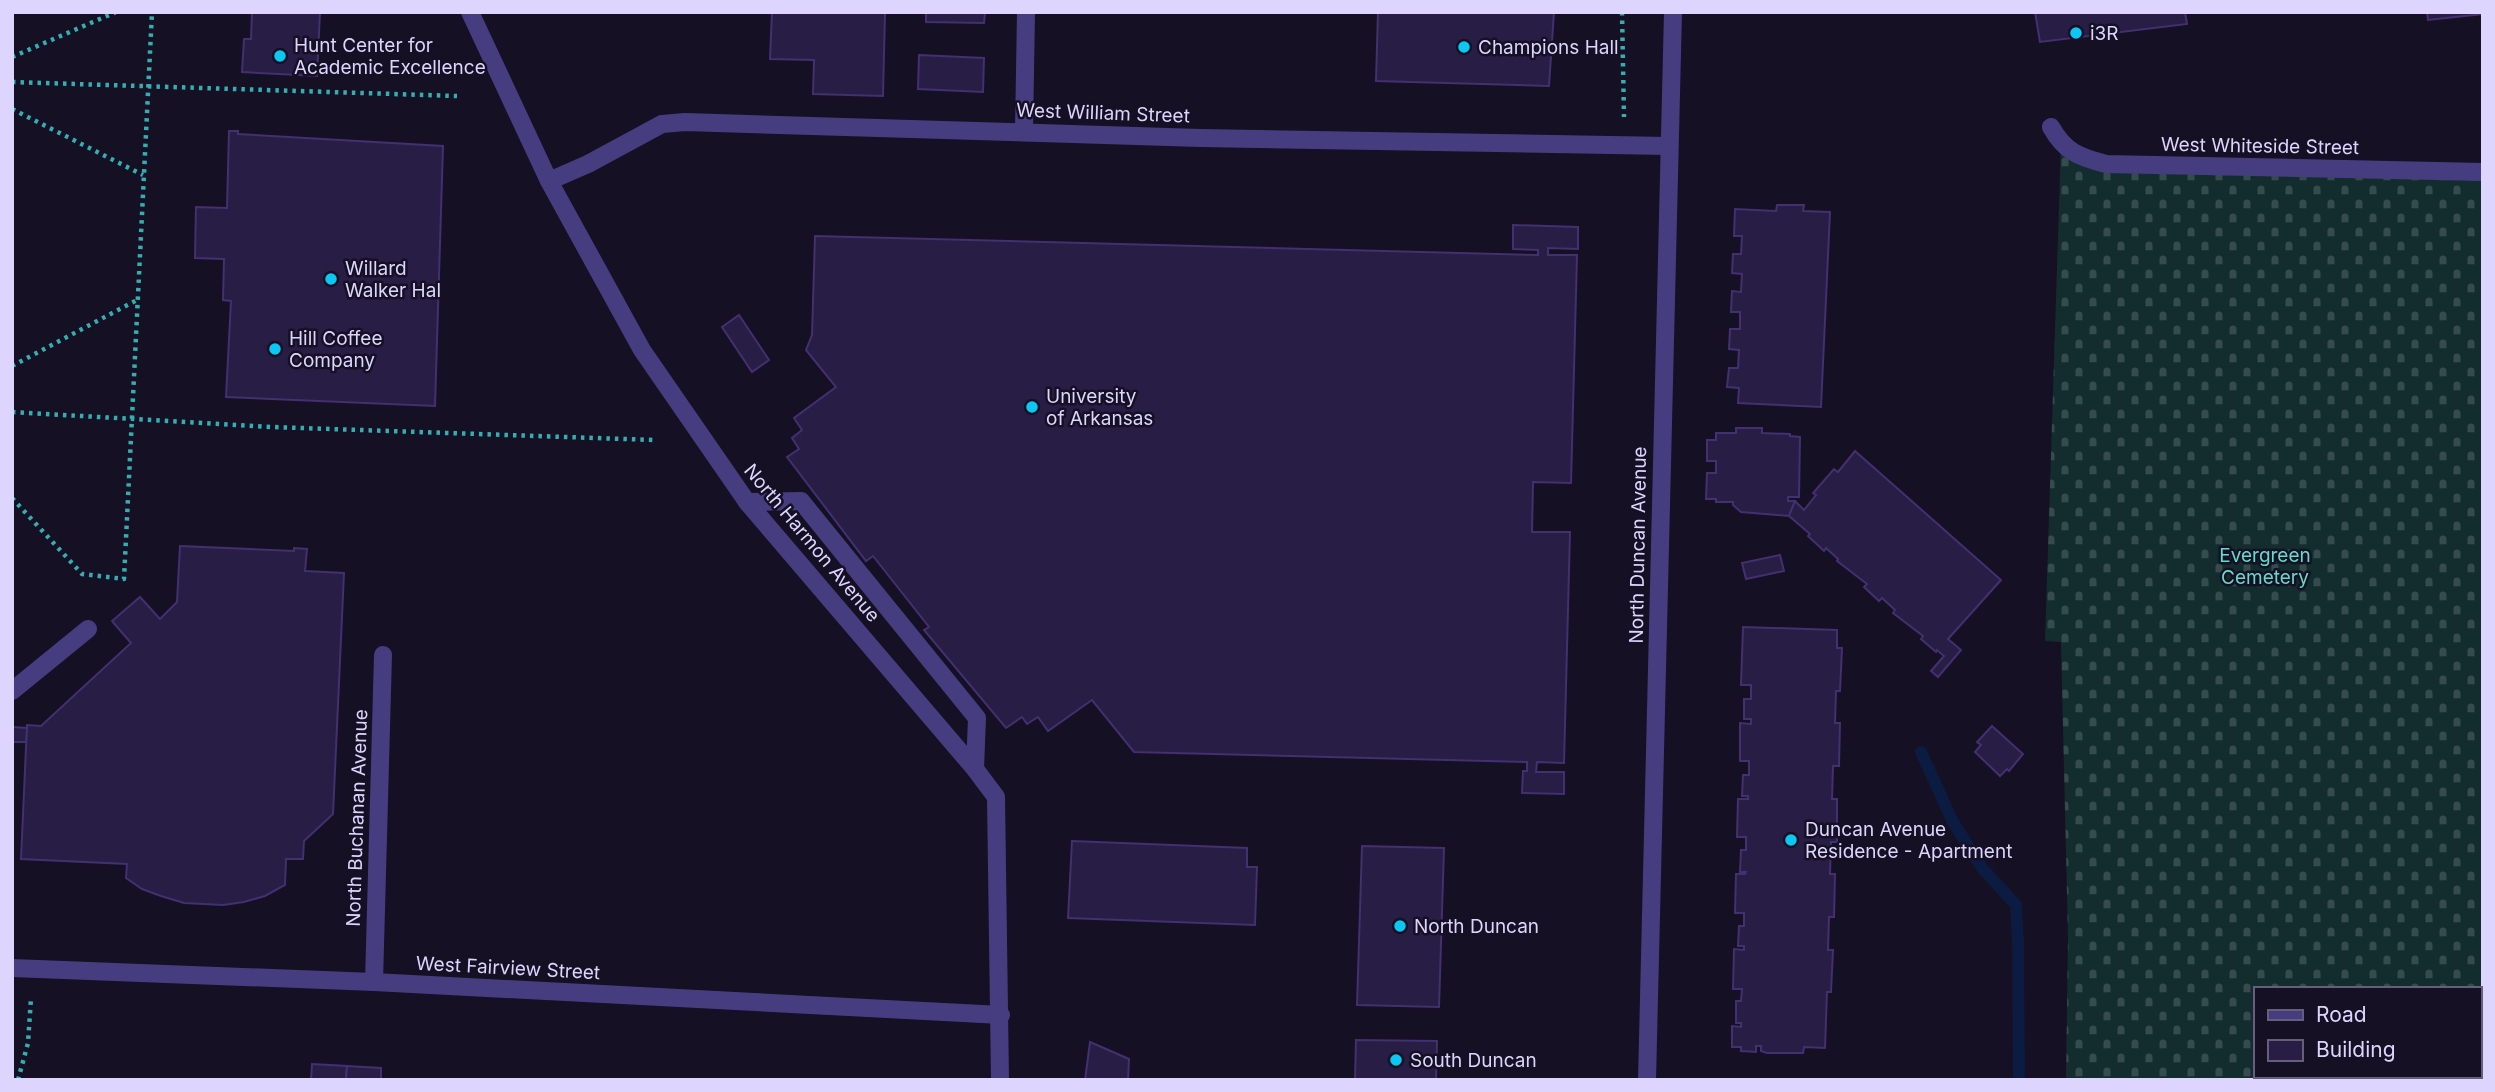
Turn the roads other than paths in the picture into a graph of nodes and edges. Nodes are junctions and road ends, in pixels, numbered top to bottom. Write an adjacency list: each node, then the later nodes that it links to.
1 (470, 12): 8 (street, North Harmon Avenue)
2 (1026, 12): 5 (street)
3 (1672, 12): 6 (street, North Duncan Avenue)
4 (2051, 127): 7 (street, West Whiteside Street)
5 (1024, 131): 6 (street, West William Street); 8 (street, West William Street)
6 (1668, 146): 18 (street, North Duncan Avenue)
7 (2483, 172)
8 (549, 181): 9 (street, North Harmon Avenue)
9 (747, 502): 13 (street, North Harmon Avenue); 13 (street)
10 (88, 629): 12 (street)
11 (383, 655): 15 (street, North Buchanan Avenue)
12 (12, 691)
13 (975, 769): 16 (street, North Harmon Avenue)
14 (21, 969): 15 (street, West Fairview Street)
15 (374, 982): 16 (street, West Fairview Street)
16 (1001, 1015): 17 (street, North Harmon Avenue)
17 (1000, 1080)
18 (1647, 1080)

